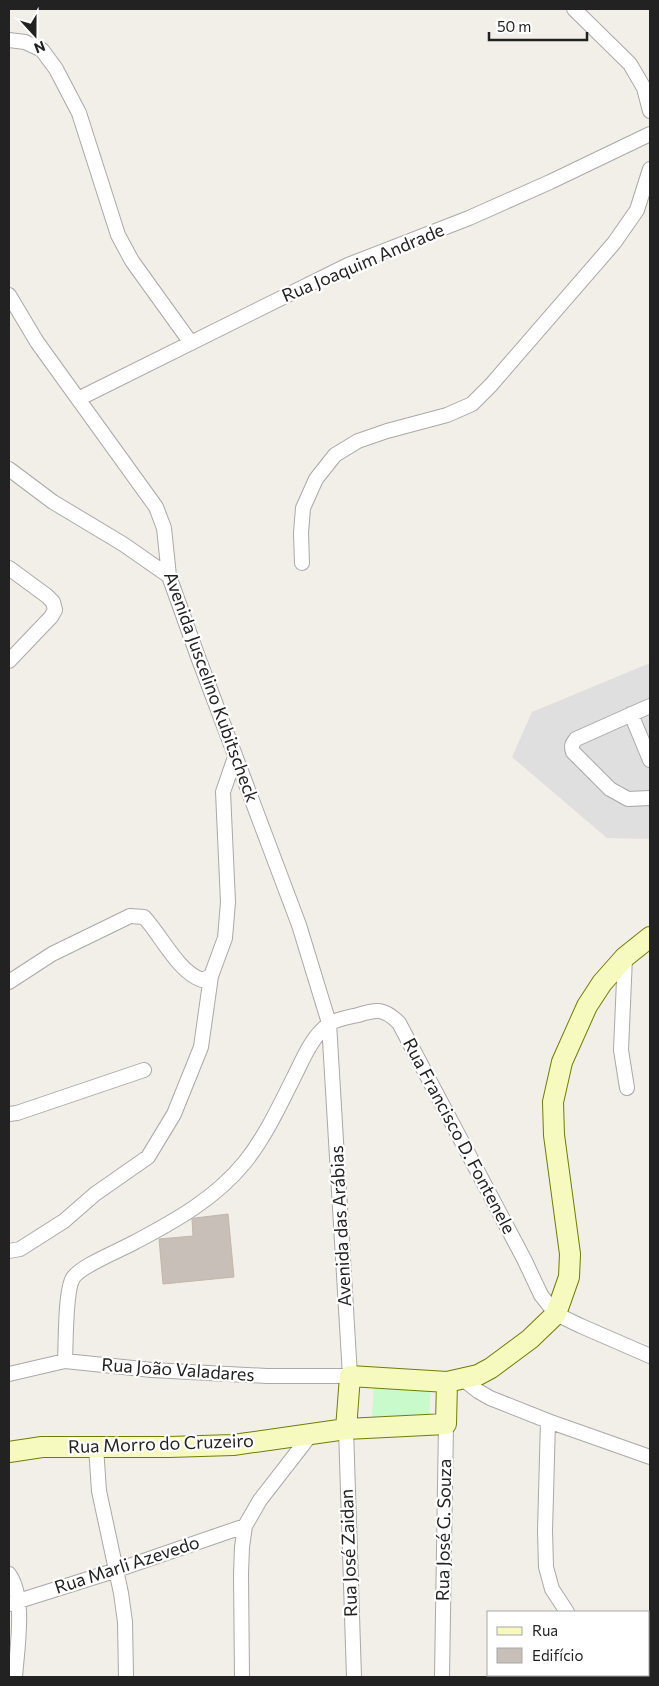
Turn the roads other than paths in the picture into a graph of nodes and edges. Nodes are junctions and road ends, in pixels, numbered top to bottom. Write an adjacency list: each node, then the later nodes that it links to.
1 (574, 9): 3 (street)
2 (9, 40): 7 (street)
3 (650, 111)
4 (650, 134): 7 (street, Rua Joaquim Andrade)
5 (650, 169): 10 (street)
6 (9, 295): 8 (street, Avenida Juscelino Kubitscheck)
7 (191, 343): 8 (street, Rua Joaquim Andrade)
8 (78, 399): 12 (street, Avenida Juscelino Kubitscheck)
9 (9, 469): 12 (street)
10 (302, 563)
11 (9, 568): 13 (street)
12 (169, 576): 16 (street, Avenida Juscelino Kubitscheck)
13 (9, 661)
14 (650, 706): 15 (street)
15 (631, 714): 17 (street); 18 (street)
16 (235, 757): 21 (street); 23 (street, Avenida Juscelino Kubitscheck)
17 (650, 760)
18 (650, 798)
19 (650, 937): 20 (street)
20 (625, 956): 25 (street); 28 (street)
21 (211, 976): 22 (street); 27 (street)
22 (9, 982)
23 (329, 1023): 28 (street, Rua Francisco D. Fontenele); 30 (street); 32 (street, Avenida das Arábias)
24 (144, 1070): 26 (street)
25 (627, 1088)
26 (9, 1114)
27 (9, 1251)
28 (556, 1314): 29 (street); 33 (street)
29 (650, 1356)
30 (65, 1360): 31 (street, Rua João Valadares); 32 (street, Rua João Valadares)
31 (9, 1374)
32 (350, 1376): 33 (street); 36 (street, Avenida das Arábias)
33 (455, 1381): 34 (street); 35 (street, Rua José G. Souza)
34 (548, 1421): 40 (street); 45 (street)
35 (446, 1424): 36 (street, Rua Morro do Cruzeiro); 52 (street, Rua José G. Souza)
36 (346, 1430): 37 (street, Rua Morro do Cruzeiro); 51 (street, Rua José Zaidan)
37 (312, 1433): 38 (street, Rua Morro do Cruzeiro); 41 (street)
38 (96, 1447): 39 (street, Rua Morro do Cruzeiro); 42 (street)
39 (9, 1452)
40 (650, 1457)
41 (245, 1526): 42 (street, Rua Marli Azevedo); 50 (street)
42 (117, 1570): 44 (street, Rua Marli Azevedo); 49 (street)
43 (9, 1574): 44 (street)
44 (13, 1602): 46 (street)
45 (566, 1611)
46 (18, 1621): 47 (street); 48 (street)
47 (9, 1635)
48 (16, 1677)
49 (126, 1677)
50 (242, 1677)
51 (354, 1677)
52 (442, 1677)

